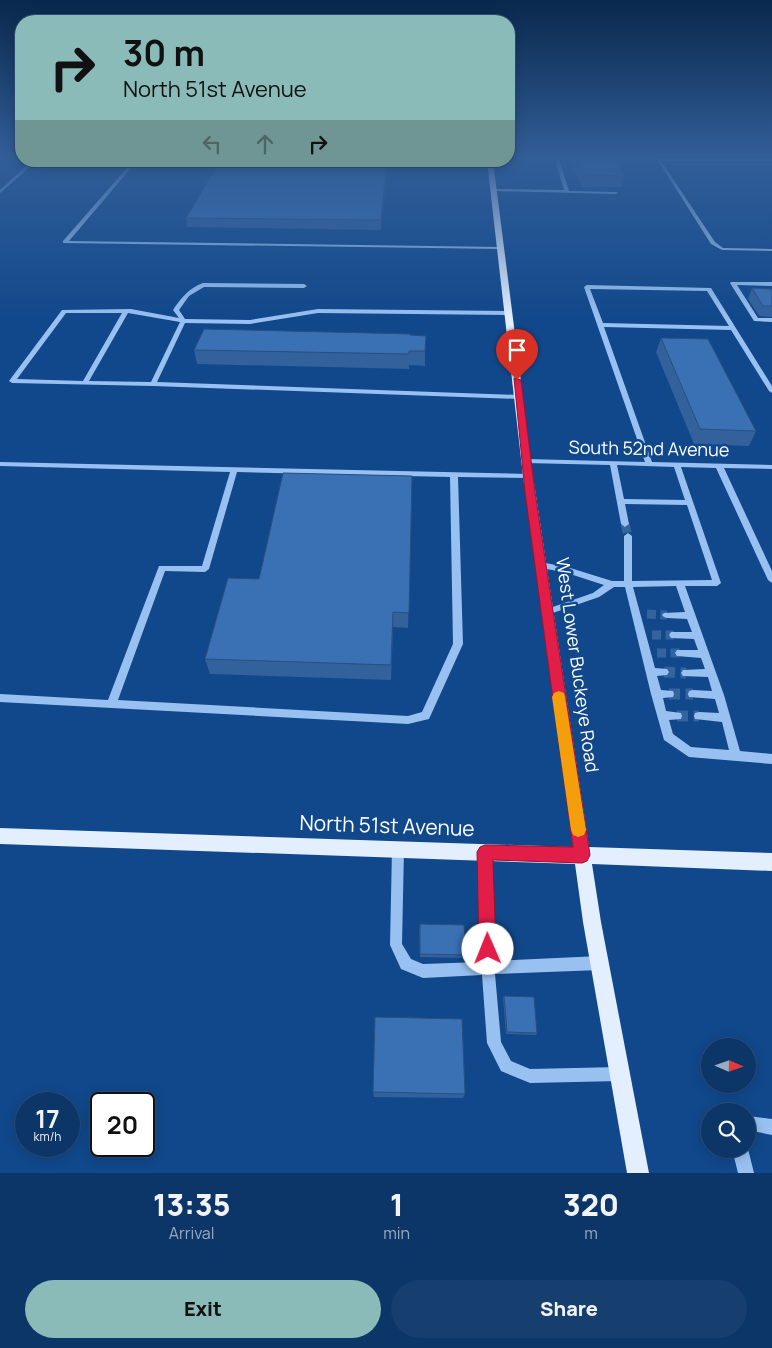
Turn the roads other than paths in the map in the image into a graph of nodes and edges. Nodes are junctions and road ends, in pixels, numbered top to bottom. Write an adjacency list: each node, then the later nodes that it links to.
1 (92, 211): 4 (street)
2 (497, 211): 4 (main road, West Lower Buckeye Road)
3 (691, 211): 5 (street)
4 (501, 248): 9 (main road, West Lower Buckeye Road)
5 (772, 250)
6 (772, 284): 10 (lane)
7 (304, 286): 11 (street)
8 (126, 311): 11 (street); 14 (street); 14 (street)
9 (509, 314): 11 (street); 17 (main road, West Lower Buckeye Road)
10 (772, 320)
11 (183, 321): 15 (lane)
12 (600, 325): 13 (lane); 13 (street); 21 (street)
13 (733, 328): 16 (street)
14 (85, 382): 15 (street)
15 (153, 384): 17 (street)
16 (772, 391)
17 (519, 397): 18 (main road, West Lower Buckeye Road)
18 (526, 461): 20 (street, South 52nd Avenue); 27 (main road, West Lower Buckeye Road)
19 (0, 464): 25 (street)
20 (613, 464): 21 (street, South 52nd Avenue); 28 (street)
21 (649, 464): 22 (street, South 52nd Avenue)
22 (678, 465): 23 (street, South 52nd Avenue); 29 (street)
23 (719, 466): 24 (street, South 52nd Avenue); 33 (street)
24 (772, 467)
25 (234, 470): 26 (street); 57 (street)
26 (454, 474): 27 (street); 57 (street)
27 (528, 476): 32 (main road, West Lower Buckeye Road)
28 (621, 500): 29 (street); 30 (street)
29 (690, 503): 35 (street)
30 (625, 524)
31 (628, 536): 34 (street)
32 (540, 565): 36 (street); 37 (main road, West Lower Buckeye Road)
33 (772, 580)
34 (628, 583): 35 (street); 36 (street); 38 (street)
35 (679, 583): 41 (street)
36 (612, 584): 37 (street)
37 (547, 612): 67 (main road, West Lower Buckeye Road)
38 (635, 614): 39 (street); 44 (street)
39 (647, 614)
40 (667, 615): 41 (street)
41 (691, 616): 43 (street)
42 (674, 636): 43 (street)
43 (699, 636): 47 (street)
44 (646, 653): 45 (street); 48 (street)
45 (657, 653)
46 (680, 653): 47 (street)
47 (704, 654): 51 (street)
48 (651, 672): 49 (street); 52 (street)
49 (664, 672)
50 (686, 672): 51 (street)
51 (711, 673): 55 (street)
52 (656, 694): 53 (street); 58 (street)
53 (669, 694)
54 (693, 694): 55 (street)
55 (719, 695): 61 (street)
56 (0, 698): 57 (street)
57 (111, 704)
58 (662, 715): 59 (lane); 62 (street)
59 (677, 716)
60 (699, 716): 61 (street)
61 (726, 718): 62 (street)
62 (736, 755): 63 (street)
63 (772, 759)
64 (0, 836): 65 (main road, North 51st Avenue)
65 (398, 849): 66 (main road, North 51st Avenue); 70 (street)
66 (485, 852): 67 (main road, North 51st Avenue); 70 (street)
67 (582, 855): 68 (main road, North 51st Avenue); 69 (main road, West Lower Buckeye Road)
68 (772, 862)
69 (600, 963): 70 (street); 71 (main road, West Lower Buckeye Road)
70 (488, 968): 71 (street)
71 (620, 1074): 75 (main road, West Lower Buckeye Road)
72 (756, 1124): 73 (street)
73 (772, 1127)
74 (742, 1158): 76 (street)
75 (638, 1173)
76 (746, 1173)

